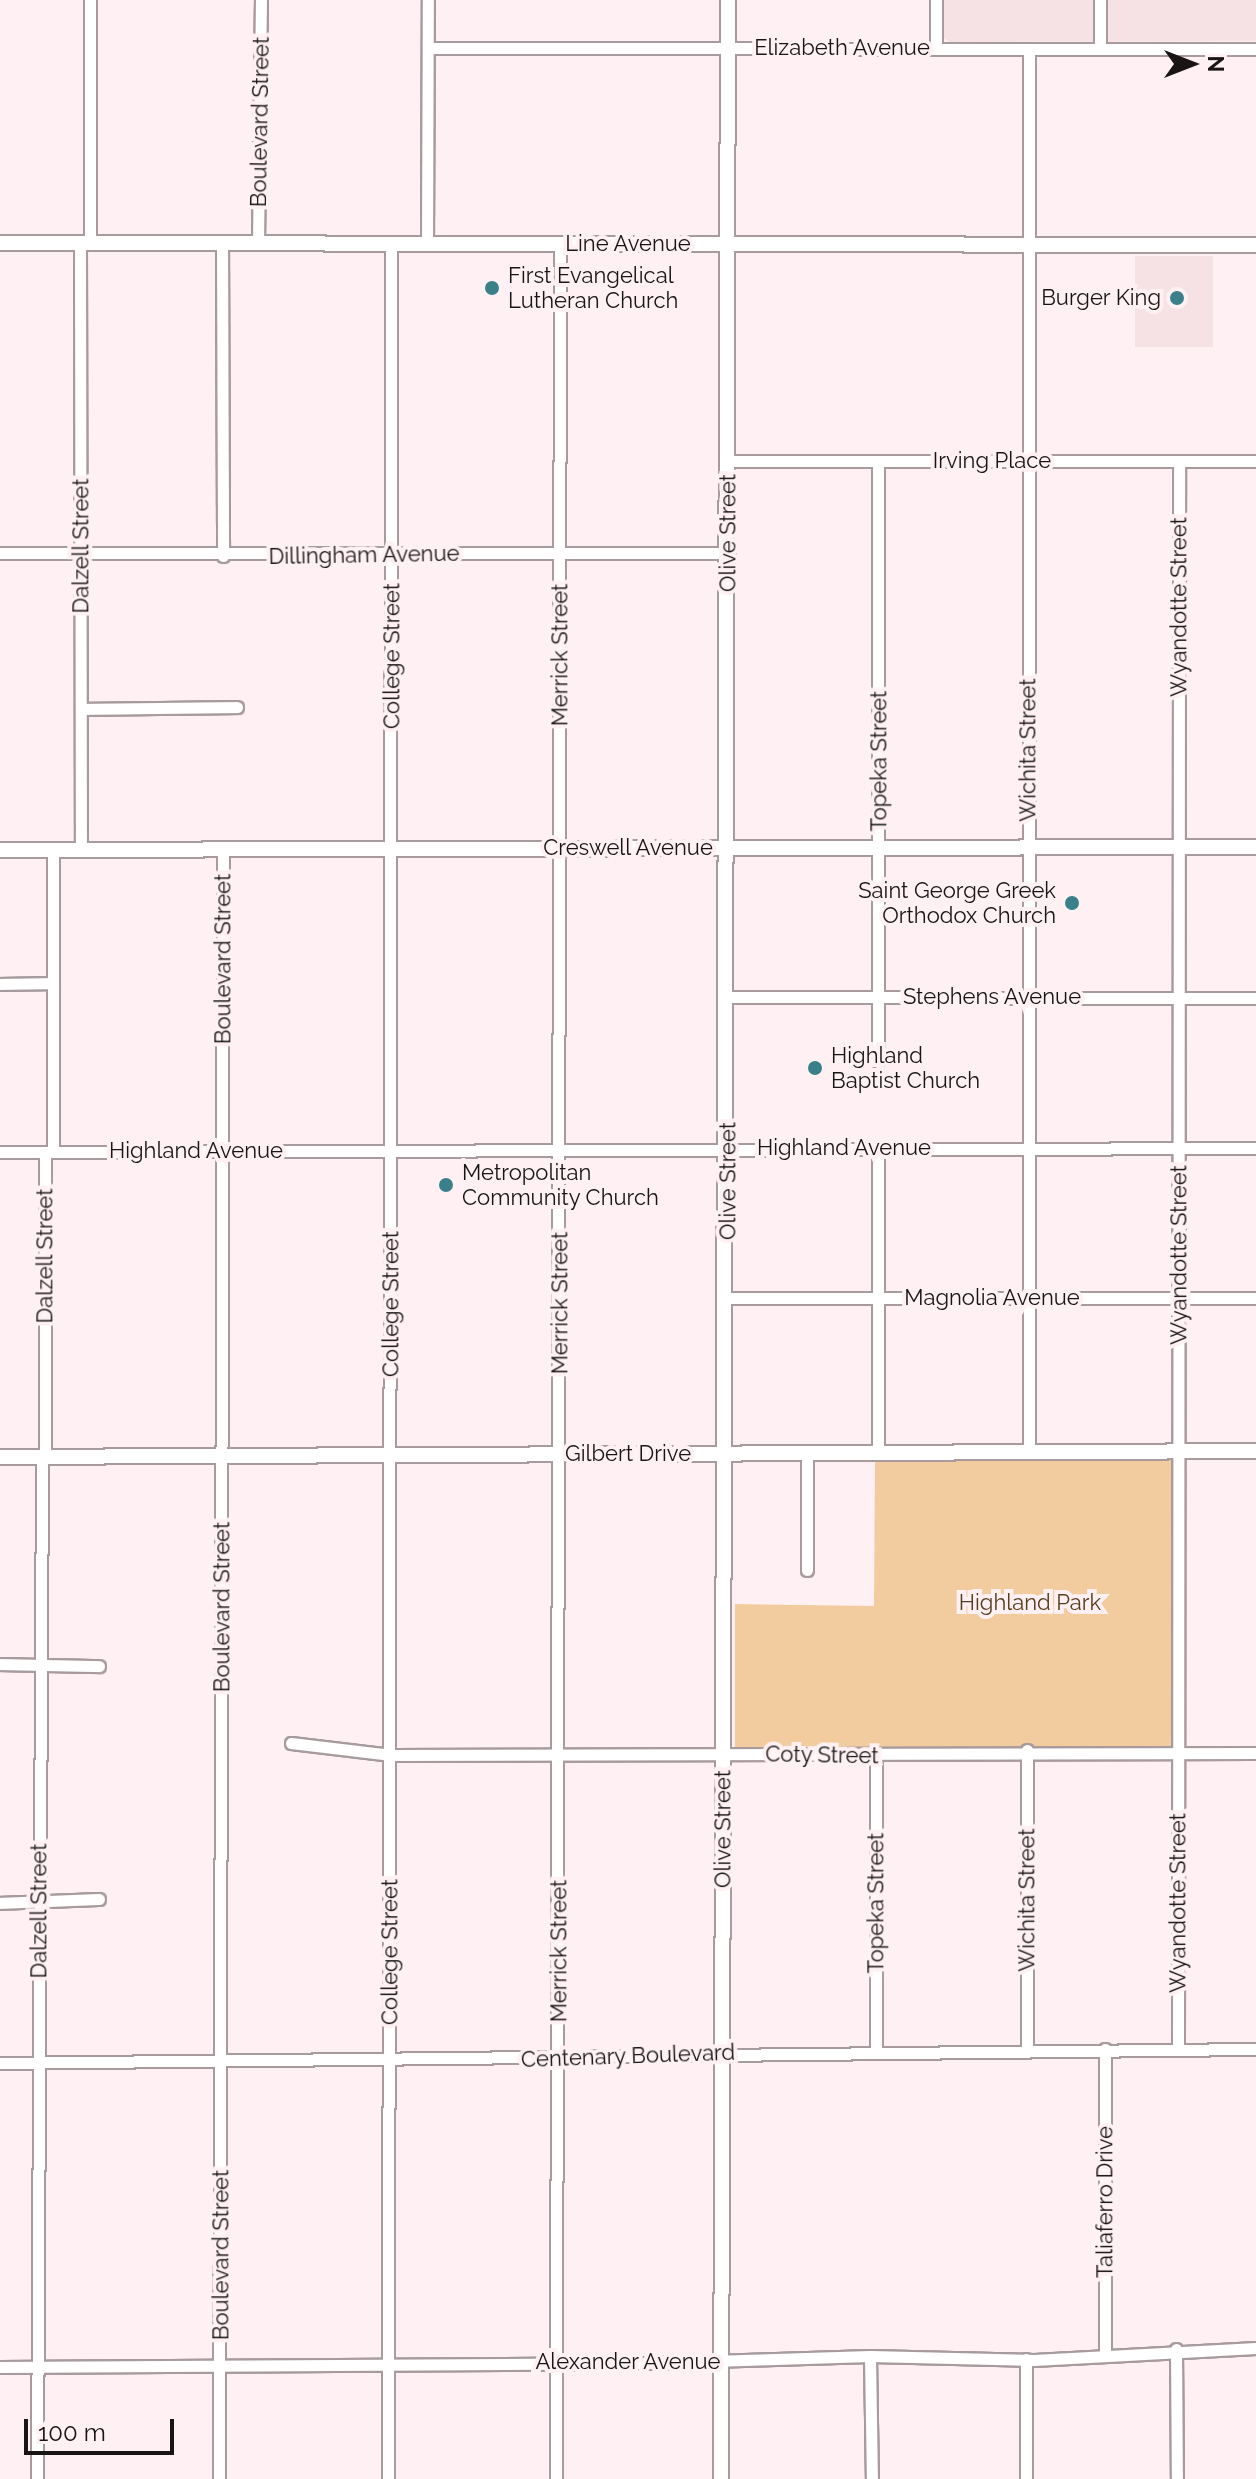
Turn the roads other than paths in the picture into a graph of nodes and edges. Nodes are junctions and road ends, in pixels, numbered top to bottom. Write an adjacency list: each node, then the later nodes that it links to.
1 (90, 0): 14 (street, Dalzell Street)
2 (261, 0): 16 (street, Boulevard Street)
3 (428, 0): 7 (street)
4 (728, 0): 8 (street, Olive Street)
5 (936, 0): 9 (street)
6 (1100, 0): 11 (street)
7 (428, 48): 8 (street, Elizabeth Avenue); 18 (street)
8 (728, 48): 9 (street, Elizabeth Avenue); 20 (street, Olive Street)
9 (936, 49): 10 (street, Elizabeth Avenue)
10 (1029, 49): 11 (street, Elizabeth Avenue); 21 (street, Wichita Street)
11 (1100, 49): 12 (street, Elizabeth Avenue)
12 (1256, 49)
13 (0, 243): 14 (street, Line Avenue)
14 (85, 243): 15 (street, Line Avenue); 31 (street, Dalzell Street)
15 (222, 243): 16 (street, Line Avenue); 33 (street)
16 (258, 243): 17 (street, Line Avenue)
17 (391, 243): 18 (street, Line Avenue); 29 (street, College Street)
18 (427, 243): 19 (street, Line Avenue)
19 (560, 244): 20 (street, Line Avenue); 32 (street, Merrick Street)
20 (728, 244): 21 (street, Line Avenue); 23 (street, Olive Street)
21 (1029, 245): 22 (street, Line Avenue); 25 (street, Wichita Street)
22 (1256, 245)
23 (728, 461): 24 (street, Irving Place); 30 (street, Olive Street)
24 (878, 461): 25 (street, Irving Place); 36 (street, Topeka Street)
25 (1029, 461): 27 (street, Irving Place); 37 (street, Wichita Street)
26 (1256, 461): 27 (street, Irving Place)
27 (1179, 462): 38 (street, Wyandotte Street)
28 (0, 553): 31 (street, Dillingham Avenue)
29 (392, 553): 32 (street, Dillingham Avenue); 33 (street, Dillingham Avenue); 43 (street, College Street)
30 (729, 553): 32 (street, Dillingham Avenue); 40 (street, Olive Street)
31 (81, 554): 33 (street, Dillingham Avenue); 35 (street, Dalzell Street)
32 (560, 554): 44 (street, Merrick Street)
33 (223, 556)
34 (237, 707): 35 (street)
35 (81, 709): 42 (street, Dalzell Street)
36 (879, 847): 37 (street, Creswell Avenue); 40 (street, Creswell Avenue); 50 (street, Topeka Street)
37 (1028, 847): 38 (street, Creswell Avenue); 51 (street, Wichita Street)
38 (1179, 847): 39 (street, Creswell Avenue); 52 (street, Wyandotte Street)
39 (1256, 847)
40 (728, 848): 44 (street, Creswell Avenue); 49 (street, Olive Street)
41 (53, 849): 42 (street, Creswell Avenue); 45 (street, Creswell Avenue); 47 (street, Dalzell Street)
42 (81, 849): 46 (street, Creswell Avenue)
43 (392, 849): 44 (street, Creswell Avenue); 46 (street, Creswell Avenue); 61 (street, College Street)
44 (560, 849): 60 (street, Merrick Street)
45 (0, 850)
46 (223, 850): 62 (street, Boulevard Street)
47 (53, 983): 48 (street); 64 (street, Dalzell Street)
48 (0, 984)
49 (729, 997): 50 (street, Stephens Avenue); 55 (street, Olive Street)
50 (878, 997): 51 (street, Stephens Avenue); 54 (street, Topeka Street)
51 (1029, 997): 52 (street, Stephens Avenue); 57 (street, Wichita Street)
52 (1179, 997): 53 (street, Stephens Avenue); 58 (street, Wyandotte Street)
53 (1256, 998)
54 (878, 1061)
55 (728, 1148): 56 (street, Highland Avenue); 60 (street, Highland Avenue); 65 (street, Olive Street)
56 (878, 1148): 57 (street, Highland Avenue); 66 (street)
57 (1028, 1148): 58 (street, Highland Avenue); 67 (street, Wichita Street)
58 (1179, 1148): 59 (street, Highland Avenue); 68 (street, Wyandotte Street)
59 (1256, 1148)
60 (560, 1149): 61 (street, Highland Avenue); 76 (street, Merrick Street)
61 (391, 1150): 62 (street, Highland Avenue); 78 (street, College Street)
62 (223, 1151): 64 (street, Highland Avenue); 77 (street, Boulevard Street)
63 (0, 1152): 64 (street, Highland Avenue)
64 (49, 1152): 80 (street, Dalzell Street)
65 (728, 1298): 66 (street, Magnolia Avenue); 74 (street, Olive Street)
66 (878, 1298): 67 (street, Magnolia Avenue); 72 (street)
67 (1029, 1298): 68 (street, Magnolia Avenue); 73 (street, Wichita Street)
68 (1179, 1298): 69 (street, Magnolia Avenue); 70 (street, Wyandotte Street)
69 (1256, 1298)
70 (1179, 1451): 71 (street, Gilbert Drive); 73 (street, Gilbert Drive); 87 (street, Wyandotte Street)
71 (1256, 1451)
72 (878, 1452): 73 (street, Gilbert Drive); 75 (street, Gilbert Drive)
73 (1029, 1452)
74 (727, 1453): 75 (street, Gilbert Drive); 76 (street, Gilbert Drive); 91 (street, Olive Street)
75 (807, 1453): 81 (street)
76 (560, 1454): 78 (street, Gilbert Drive); 89 (street, Merrick Street)
77 (223, 1455): 78 (street, Gilbert Drive); 80 (street, Gilbert Drive); 104 (street, Boulevard Street)
78 (392, 1455): 90 (street, College Street)
79 (0, 1457): 80 (street, Gilbert Drive)
80 (43, 1457): 82 (street, Dalzell Street)
81 (807, 1570)
82 (41, 1663): 83 (street); 84 (street); 95 (street, Dalzell Street)
83 (0, 1664)
84 (99, 1666)
85 (291, 1743): 90 (street, Coty Street)
86 (1027, 1750): 87 (street, Coty Street); 92 (street, Coty Street); 97 (street, Wichita Street)
87 (1179, 1753): 88 (street, Coty Street); 99 (street, Wyandotte Street)
88 (1256, 1753)
89 (559, 1754): 90 (street, Coty Street); 91 (street, Coty Street); 102 (street, Merrick Street)
90 (391, 1755): 103 (street, College Street)
91 (723, 1755): 92 (street, Coty Street); 101 (street, Olive Street)
92 (876, 1756): 96 (street, Topeka Street)
93 (99, 1899): 95 (street)
94 (0, 1903): 95 (street)
95 (39, 1903): 106 (street, Dalzell Street)
96 (876, 2049): 97 (street, Centenary Boulevard); 101 (street, Centenary Boulevard)
97 (1027, 2049): 98 (street, Centenary Boulevard)
98 (1105, 2049): 99 (street, Centenary Boulevard); 110 (street, Taliaferro Drive)
99 (1178, 2049): 100 (street, Centenary Boulevard)
100 (1256, 2049)
101 (722, 2053): 102 (street, Centenary Boulevard); 112 (street, Olive Street)
102 (558, 2059): 103 (street, Centenary Boulevard); 113 (street, Merrick Street)
103 (390, 2060): 104 (street, Centenary Boulevard); 114 (street, College Street)
104 (221, 2061): 106 (street, Centenary Boulevard); 115 (street, Boulevard Street)
105 (0, 2063): 106 (street, Centenary Boulevard)
106 (39, 2063): 116 (street, Dalzell Street)
107 (1256, 2348): 108 (street, Alexander Avenue)
108 (1176, 2349): 110 (street, Alexander Avenue); 125 (street)
109 (870, 2356): 111 (street, Alexander Avenue); 112 (street, Alexander Avenue); 123 (street)
110 (1105, 2356): 111 (street, Alexander Avenue)
111 (1026, 2359): 124 (street)
112 (722, 2361): 113 (street, Alexander Avenue); 122 (street, Olive Street)
113 (557, 2363): 114 (street, Alexander Avenue); 121 (street, Merrick Street)
114 (388, 2364): 115 (street, Alexander Avenue); 120 (street, College Street)
115 (220, 2365): 116 (street, Alexander Avenue); 119 (street, Boulevard Street)
116 (37, 2366): 117 (street, Alexander Avenue); 118 (street, Dalzell Street)
117 (0, 2367)
118 (37, 2479)
119 (219, 2479)
120 (388, 2479)
121 (556, 2479)
122 (721, 2479)
123 (872, 2479)
124 (1026, 2479)
125 (1177, 2479)

